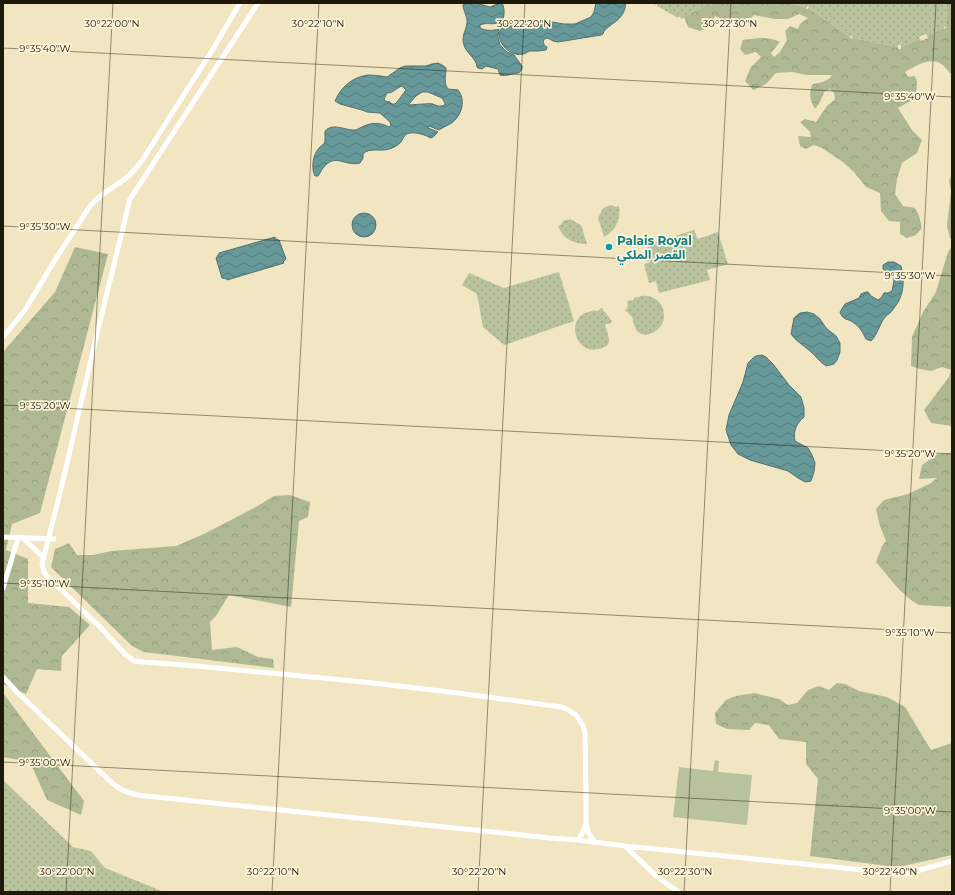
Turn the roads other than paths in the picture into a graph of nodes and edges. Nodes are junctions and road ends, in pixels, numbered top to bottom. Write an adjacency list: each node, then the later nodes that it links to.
1 (240, 3): 3 (street)
2 (258, 3): 6 (street)
3 (3, 336)
4 (3, 537): 5 (street)
5 (21, 538): 6 (street); 7 (street); 8 (street)
6 (51, 539): 7 (street)
7 (44, 558): 10 (street)
8 (3, 588)
9 (3, 677): 11 (street)
10 (586, 824): 11 (street); 12 (street)
11 (578, 840): 12 (street)
12 (595, 842): 13 (street)
13 (625, 846): 14 (street); 15 (street)
14 (952, 861)
15 (678, 892)

